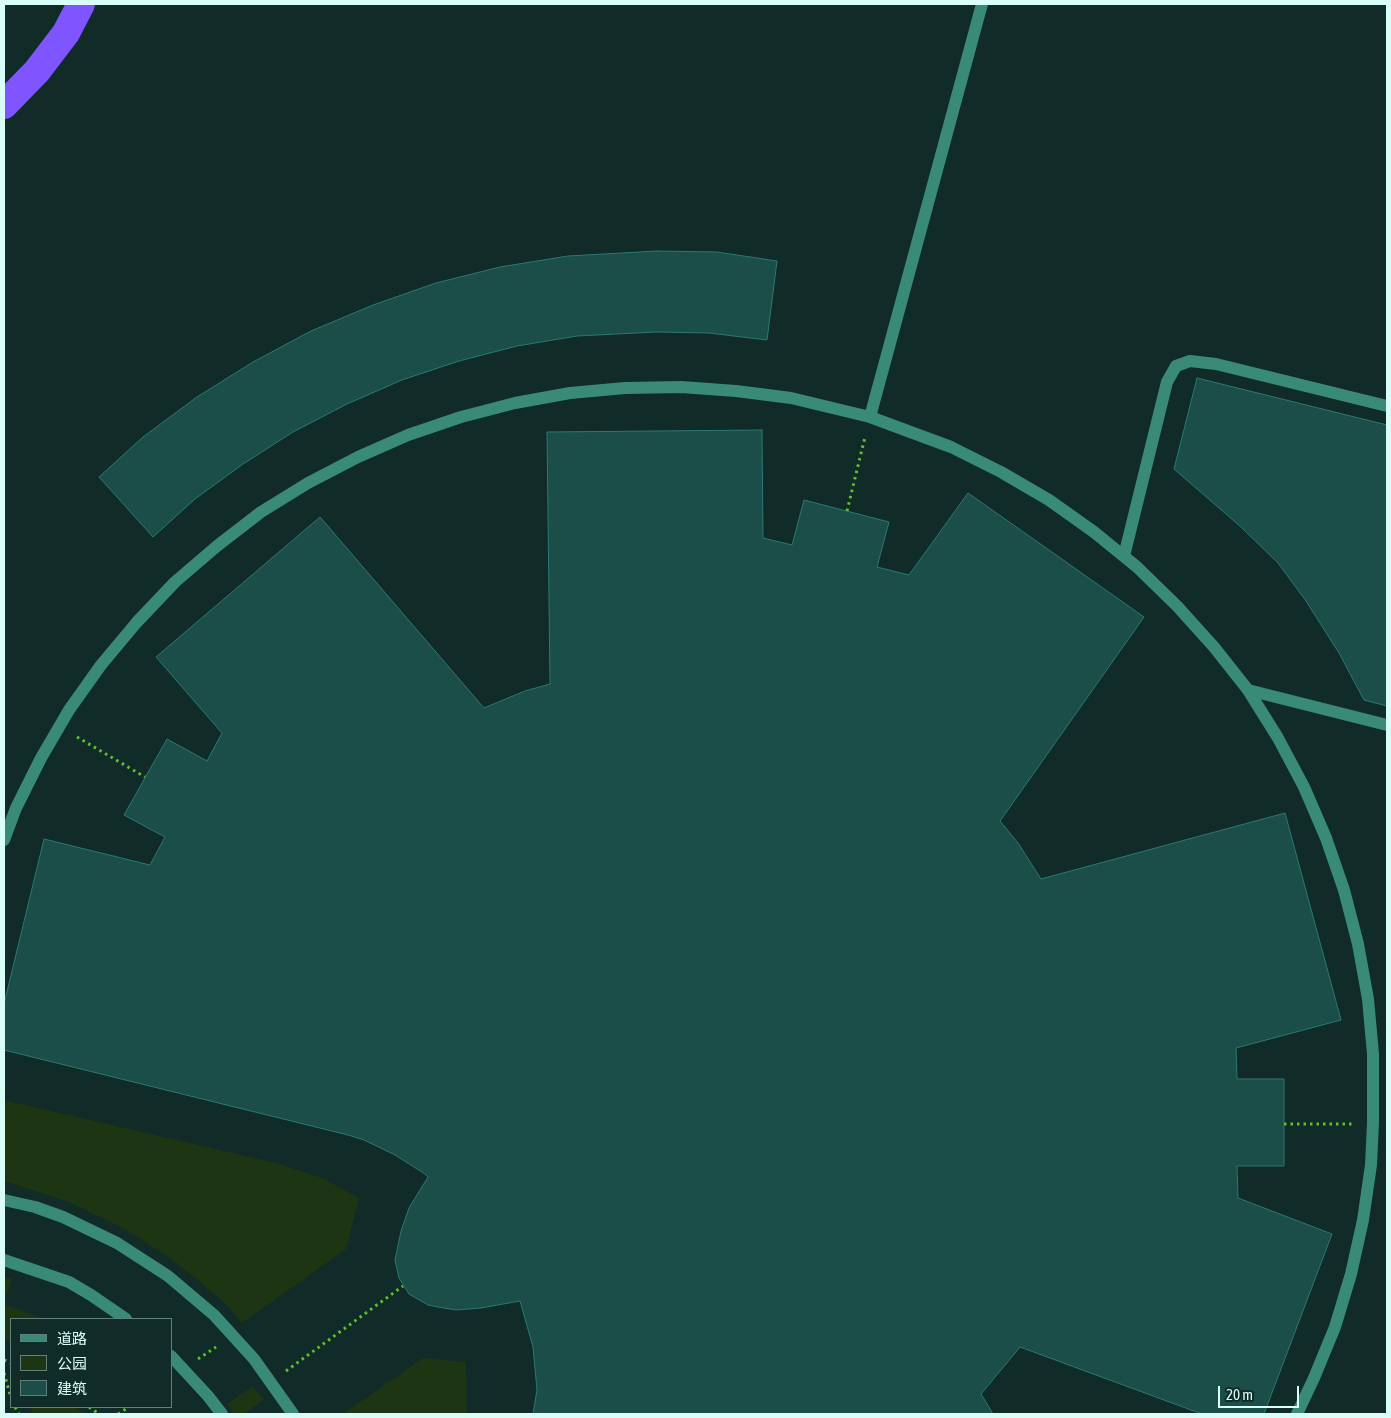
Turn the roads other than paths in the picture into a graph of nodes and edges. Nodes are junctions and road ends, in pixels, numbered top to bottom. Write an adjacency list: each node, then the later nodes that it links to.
1 (80, 4): 3 (highway)
2 (982, 4): 5 (lane)
3 (4, 104)
4 (1387, 406): 6 (lane)
5 (870, 417): 6 (lane); 9 (lane)
6 (1124, 556): 7 (lane)
7 (1248, 690): 8 (lane); 16 (lane)
8 (1387, 725)
9 (4, 840)
10 (4, 1200): 15 (lane)
11 (4, 1260): 12 (lane)
12 (125, 1318)
13 (172, 1357): 14 (lane)
14 (222, 1414)
15 (293, 1414)
16 (1297, 1414)

